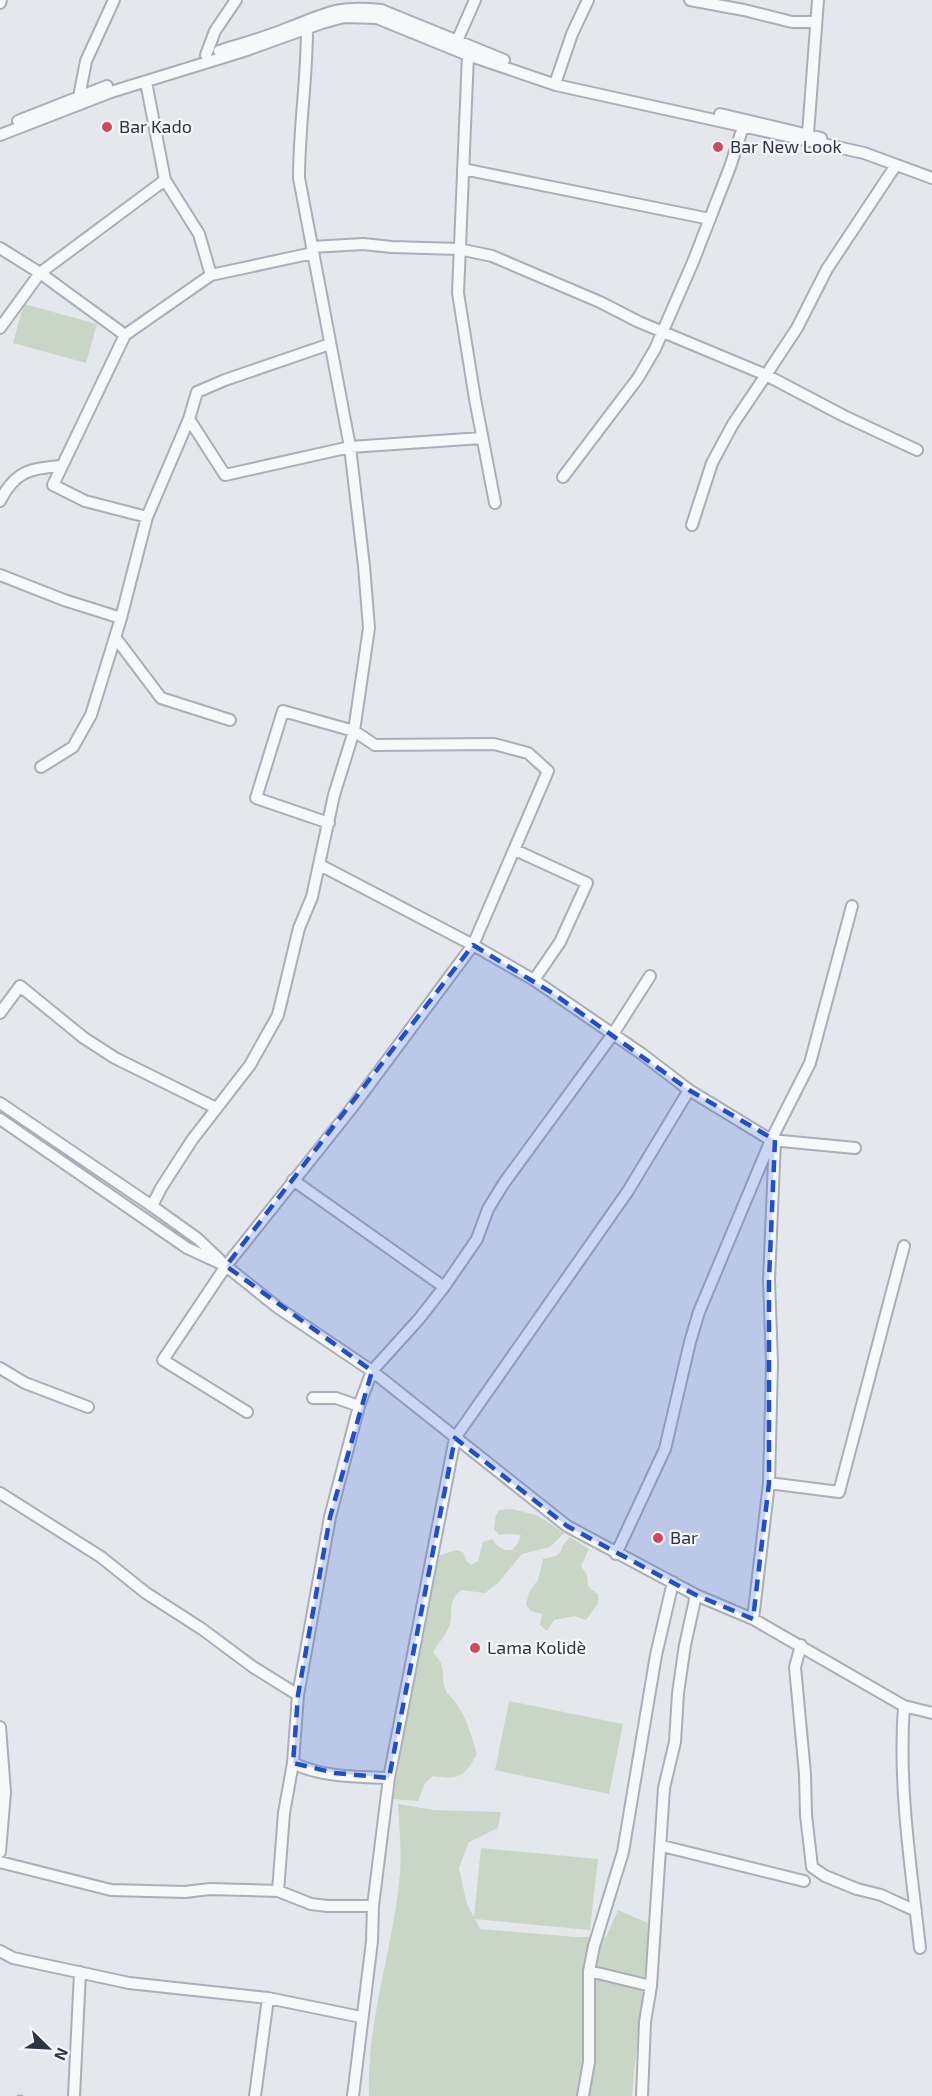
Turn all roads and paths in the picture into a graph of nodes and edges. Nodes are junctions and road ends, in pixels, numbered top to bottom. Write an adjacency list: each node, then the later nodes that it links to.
1 (114, 0): 17 (street)
2 (236, 0): 14 (street)
3 (325, 0): 9 (street)
4 (475, 0): 12 (street)
5 (588, 0): 15 (street)
6 (690, 0): 10 (street)
7 (818, 0): 10 (street)
8 (362, 4): 9 (street); 12 (street)
9 (322, 18): 11 (street); 13 (street); 14 (street)
10 (816, 22): 20 (street)
11 (307, 29): 16 (street); 30 (street)
12 (457, 41): 15 (street)
13 (468, 55): 19 (street); 24 (street)
14 (206, 56): 17 (street)
15 (557, 78): 20 (street)
16 (146, 82): 21 (street); 26 (street)
17 (79, 97): 18 (street)
18 (0, 127)
19 (743, 127): 22 (street); 27 (street)
20 (808, 134): 22 (street)
21 (0, 135)
22 (864, 153): 23 (street)
23 (896, 165): 25 (street); 37 (street)
24 (463, 169): 27 (street); 29 (street)
25 (932, 178)
26 (165, 180): 31 (street); 32 (street)
27 (710, 219): 34 (street)
28 (0, 248): 31 (street)
29 (459, 249): 30 (street); 34 (street); 39 (street)
30 (313, 250): 32 (street); 36 (street)
31 (40, 273): 33 (street); 35 (street)
32 (211, 274): 35 (street)
33 (0, 328)
34 (663, 331): 37 (street); 43 (street)
35 (125, 335): 42 (street)
36 (330, 344): 38 (street); 40 (street)
37 (766, 375): 41 (street); 47 (street)
38 (189, 419): 40 (street); 46 (street)
39 (483, 438): 40 (street); 45 (street)
40 (350, 447): 52 (street)
41 (917, 450)
42 (61, 466): 44 (street); 46 (street)
43 (563, 477)
44 (0, 501)
45 (495, 503)
46 (147, 517): 49 (street)
47 (692, 525)
48 (0, 575): 49 (street)
49 (121, 618): 50 (street)
50 (115, 637): 51 (street); 53 (street)
51 (230, 720)
52 (354, 731): 54 (street); 54 (street); 55 (street)
53 (41, 767)
54 (329, 823): 56 (street)
55 (515, 850): 58 (street); 60 (street)
56 (320, 865): 58 (street); 65 (street)
57 (852, 906): 67 (street)
58 (473, 945): 60 (street); 69 (street)
59 (650, 976): 62 (street)
60 (534, 980): 62 (street)
61 (0, 1013): 65 (street)
62 (613, 1034): 63 (street); 73 (street)
63 (689, 1090): 67 (street); 80 (street)
64 (0, 1103): 70 (street)
65 (216, 1108): 70 (street)
66 (0, 1119): 72 (street)
67 (773, 1140): 68 (street); 81 (street); 83 (street)
68 (855, 1148)
69 (293, 1180): 72 (street); 73 (street)
70 (152, 1206): 72 (street)
71 (904, 1246): 81 (street)
72 (226, 1266): 75 (street); 79 (street)
73 (444, 1287): 75 (street)
74 (0, 1368): 78 (street)
75 (372, 1371): 77 (street); 80 (street)
76 (313, 1398): 77 (street)
77 (359, 1406): 88 (street)
78 (88, 1407)
79 (247, 1412)
80 (455, 1438): 83 (street); 93 (street)
81 (769, 1483): 86 (street)
82 (0, 1493): 88 (street)
83 (616, 1554): 84 (street)
84 (673, 1582): 85 (street); 103 (street)
85 (696, 1595): 86 (street); 94 (street)
86 (753, 1619): 87 (street)
87 (801, 1645): 89 (street); 100 (street)
88 (298, 1695): 92 (street)
89 (904, 1706): 90 (street); 100 (street)
90 (932, 1713)
91 (0, 1727): 95 (street)
92 (292, 1763): 93 (street); 98 (street)
93 (389, 1778): 99 (street)
94 (662, 1846): 97 (street); 105 (street)
95 (0, 1852)
96 (0, 1862): 98 (street)
97 (804, 1881)
98 (278, 1891): 99 (street)
99 (373, 1906): 107 (street)
100 (916, 1911): 101 (street)
101 (920, 1948)
102 (0, 1951): 104 (street)
103 (589, 1971): 105 (street); 111 (street)
104 (80, 1972): 106 (street); 108 (street)
105 (651, 1986): 112 (street)
106 (268, 1998): 107 (street); 109 (street)
107 (361, 2017): 110 (street)
108 (74, 2096)
109 (255, 2096)
110 (353, 2096)
111 (584, 2096)
112 (642, 2096)

